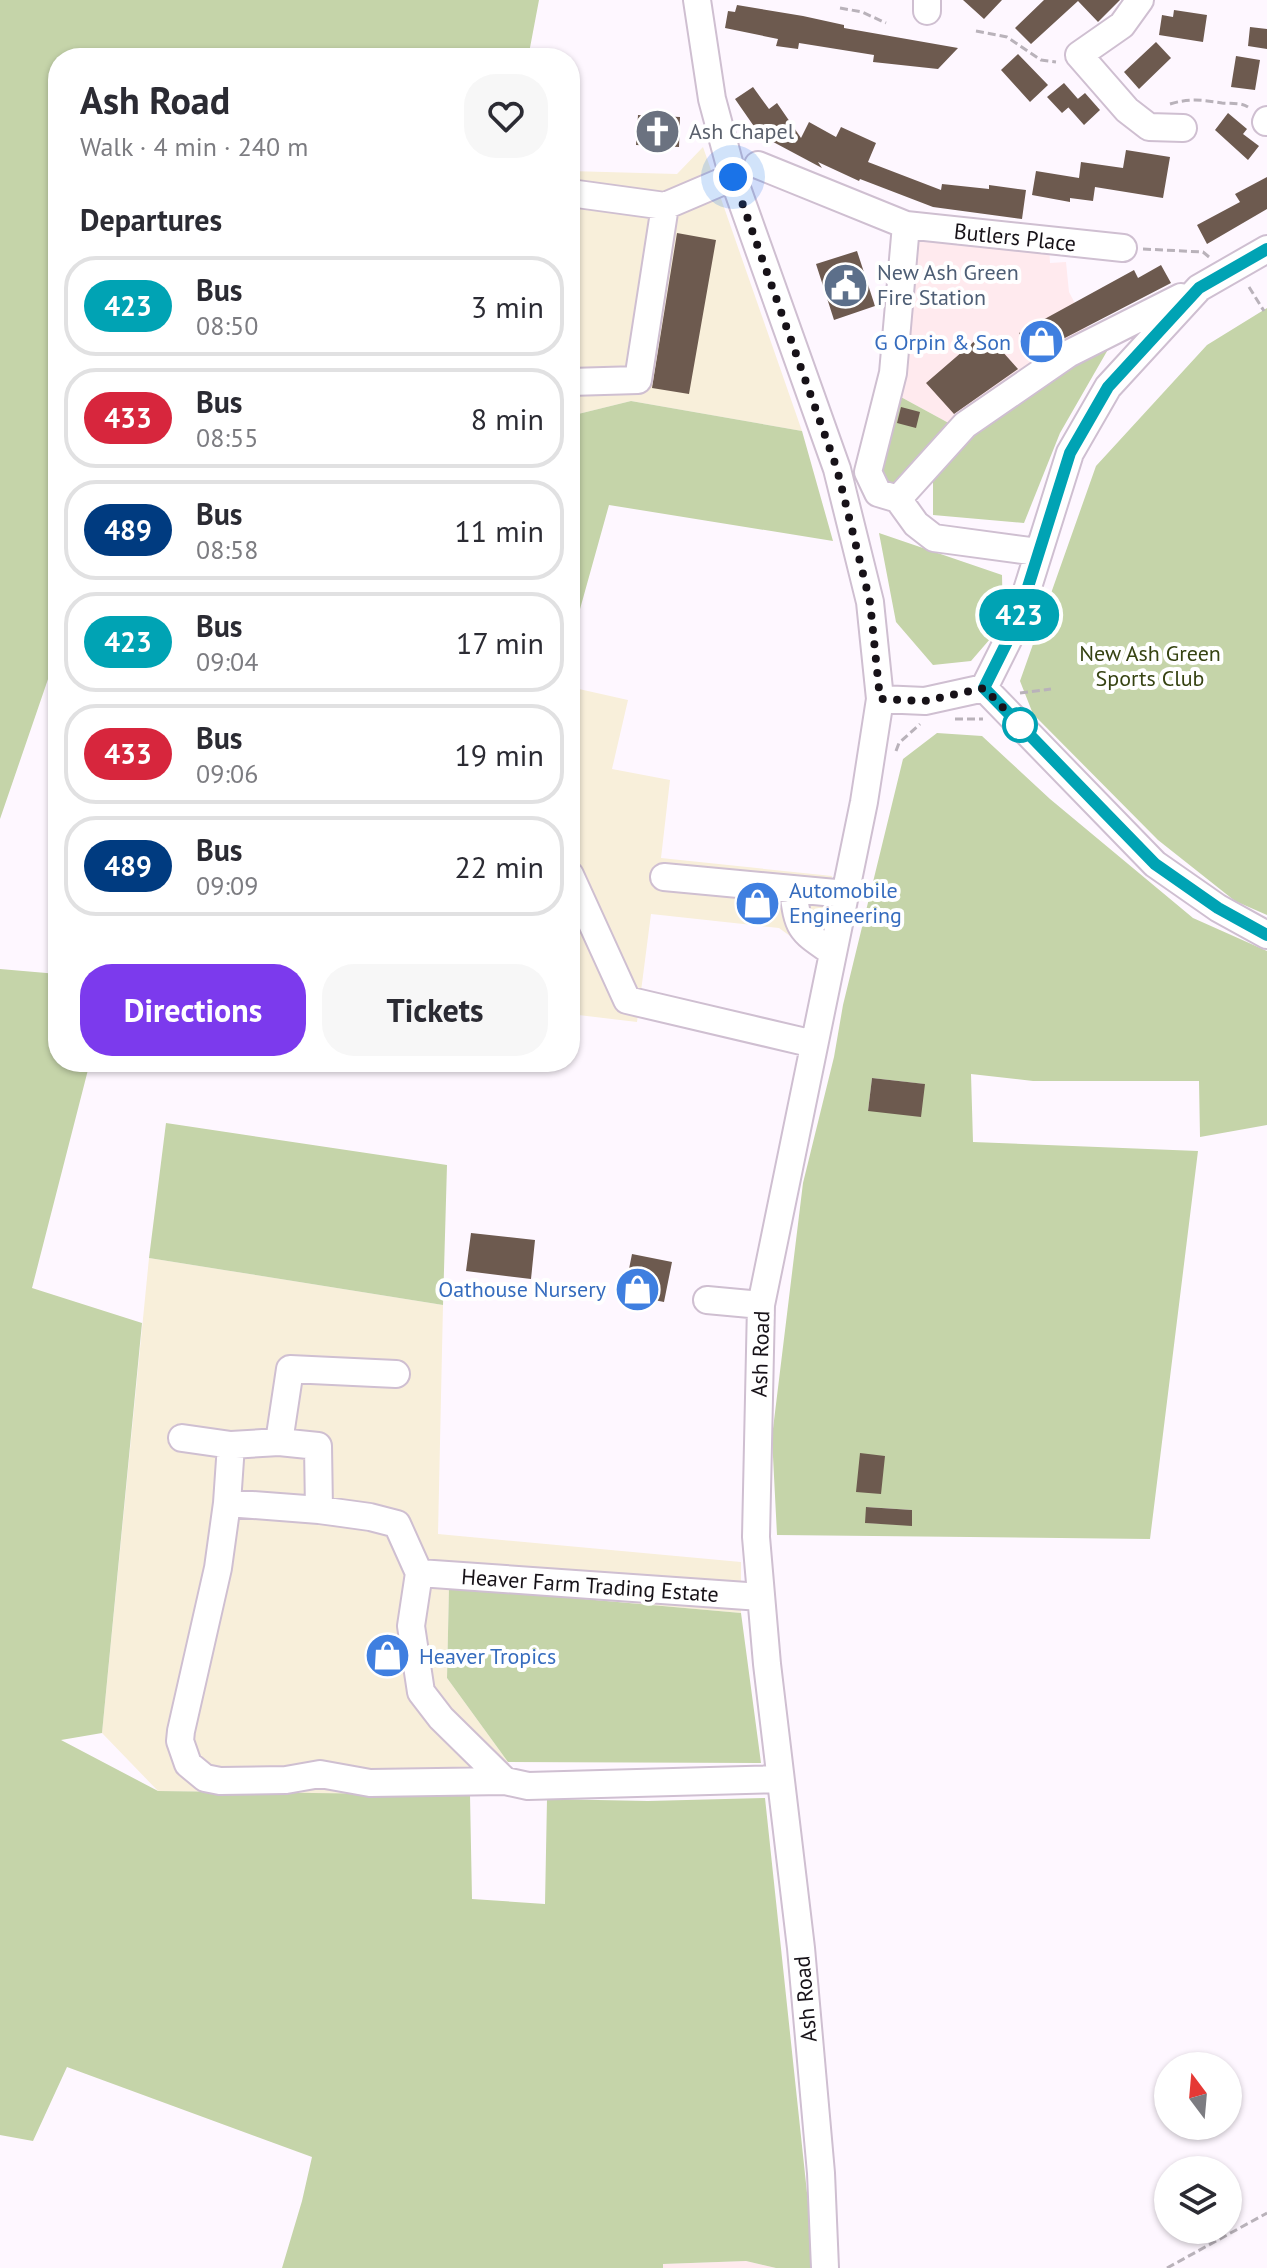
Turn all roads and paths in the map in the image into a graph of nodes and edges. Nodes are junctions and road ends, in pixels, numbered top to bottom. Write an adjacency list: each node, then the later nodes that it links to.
1 (697, 0): 11 (street, Ash Road)
2 (1140, 0): 6 (street)
3 (840, 8): 4 (path)
4 (886, 23)
5 (976, 31): 6 (path)
6 (1079, 55): 9 (street)
7 (1165, 105): 8 (path)
8 (1266, 121)
9 (1183, 128)
10 (758, 165): 14 (street, Butlers Place)
11 (733, 177): 13 (street); 24 (street, Ash Road)
12 (580, 194): 13 (street)
13 (665, 206): 20 (street)
14 (906, 225): 15 (street, Butlers Place); 21 (street)
15 (1123, 248): 17 (path)
16 (1267, 249): 17 (street)
17 (1232, 270): 18 (street); 19 (path)
18 (1199, 288): 21 (street); 22 (street)
19 (1264, 311)
20 (580, 382)
21 (898, 499): 22 (street)
22 (1038, 552): 23 (street)
23 (984, 688): 24 (street); 33 (street)
24 (880, 699): 31 (street, Ash Road)
25 (950, 719): 26 (path)
26 (988, 719)
27 (927, 722): 28 (path)
28 (894, 755)
29 (664, 877): 30 (street)
30 (793, 890): 31 (street); 34 (street)
31 (846, 894): 34 (street, Ash Road)
32 (580, 897): 35 (street)
33 (1267, 935)
34 (832, 952): 35 (street, Ash Road)
35 (814, 1044): 37 (street, Ash Road)
36 (707, 1300): 37 (street)
37 (761, 1305): 45 (street, Ash Road)
38 (396, 1374): 40 (street)
39 (182, 1438): 41 (street)
40 (279, 1442): 41 (street); 43 (street)
41 (231, 1445): 42 (street)
42 (227, 1503): 43 (street); 47 (street)
43 (319, 1510): 44 (street)
44 (419, 1573): 45 (street, Heaver Farm Trading Estate); 47 (street)
45 (761, 1597): 46 (street, Ash Road)
46 (780, 1779): 47 (street); 49 (street, Ash Road)
47 (505, 1781)
48 (1267, 2213): 50 (path)
49 (825, 2268)
50 (1167, 2268)

